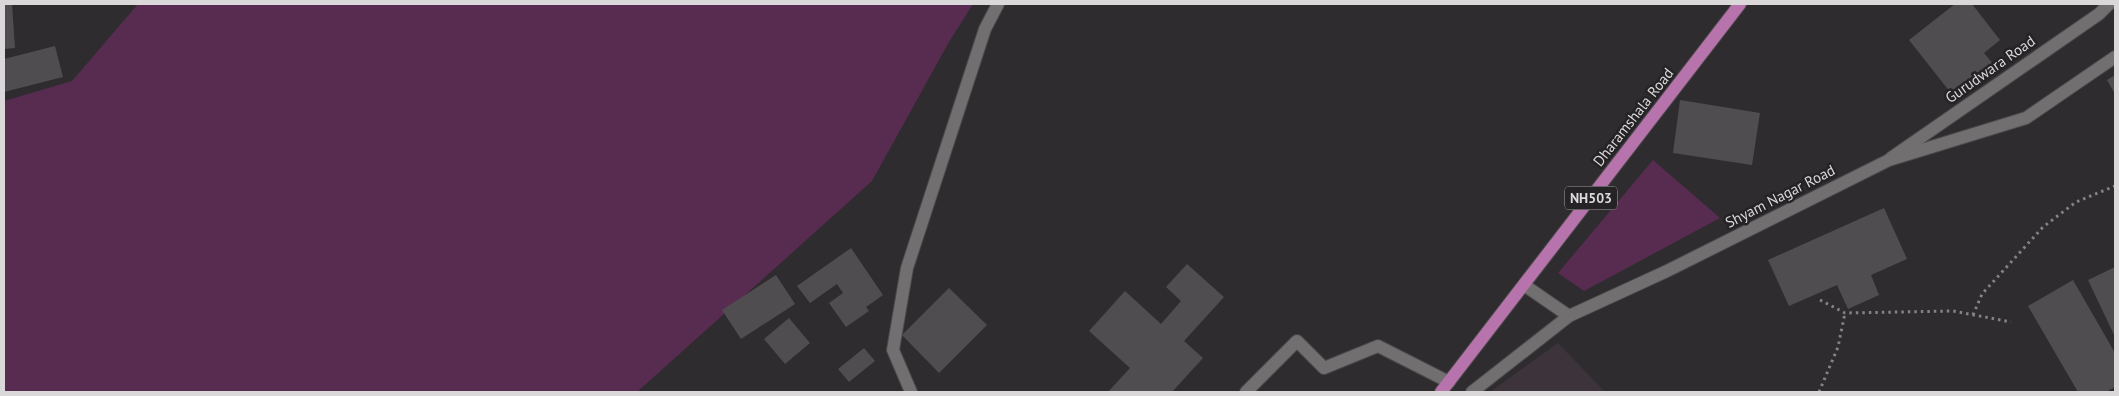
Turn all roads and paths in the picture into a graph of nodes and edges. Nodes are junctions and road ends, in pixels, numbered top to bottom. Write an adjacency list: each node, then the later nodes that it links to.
1 (998, 4): 14 (street)
2 (1740, 4): 7 (main road, Dharamshala Road / NH503)
3 (2108, 4): 5 (street, Gurudwara Road)
4 (2115, 57): 5 (street, Shyam Nagar Road)
5 (1889, 160): 11 (street, Shyam Nagar Road)
6 (2115, 186): 10 (path)
7 (1524, 285): 11 (street); 13 (main road, Dharamshala Road / NH503)
8 (1820, 300): 9 (path)
9 (1845, 313): 10 (path); 18 (path)
10 (1973, 315): 12 (path)
11 (1569, 316): 17 (street, Shyam Nagar Road)
12 (2011, 322)
13 (1449, 382): 15 (street); 16 (main road, Dharamshala Road / NH503)
14 (911, 392)
15 (1246, 392)
16 (1441, 392)
17 (1472, 392)
18 (1819, 392)

